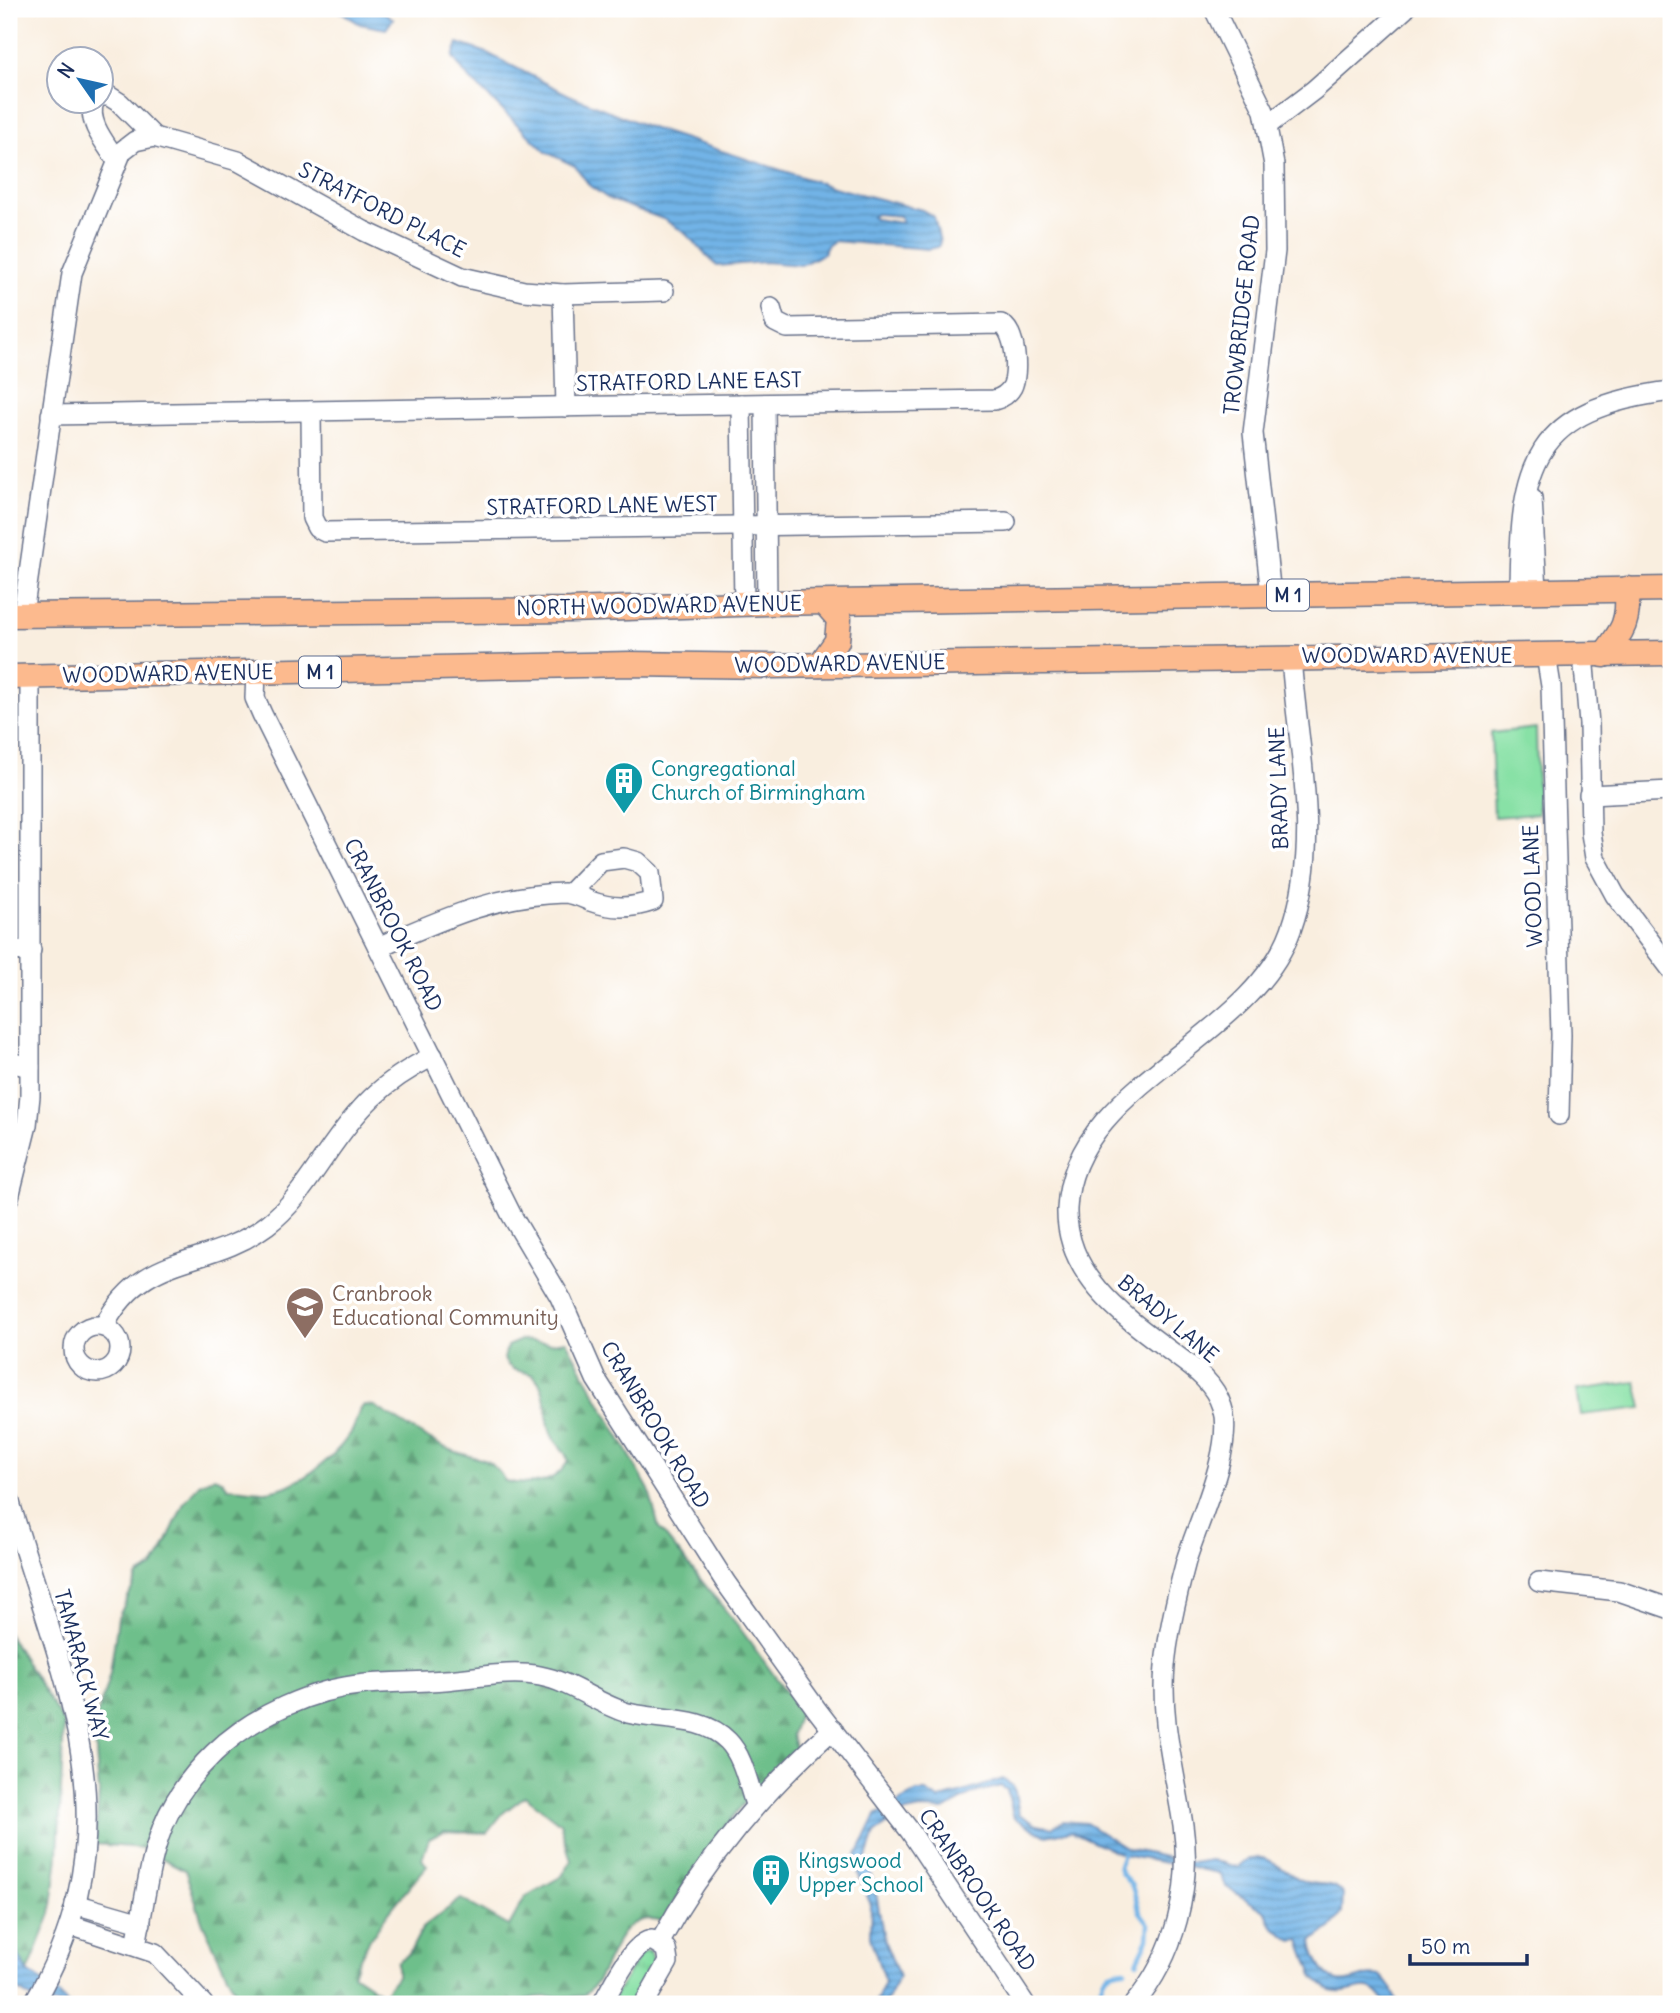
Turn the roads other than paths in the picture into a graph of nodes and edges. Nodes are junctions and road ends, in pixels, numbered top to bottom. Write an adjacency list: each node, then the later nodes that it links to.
1 (1214, 9): 5 (street, TROWBRIDGE ROAD)
2 (1405, 9): 5 (street)
3 (116, 100): 6 (street, STRATFORD PLACE)
4 (93, 116): 7 (street)
5 (1268, 125): 23 (street, TROWBRIDGE ROAD)
6 (154, 137): 7 (street); 9 (street, STRATFORD PLACE)
7 (117, 161): 16 (street)
8 (664, 291): 9 (street, STRATFORD PLACE)
9 (563, 294): 14 (street)
10 (771, 308): 13 (street, STRATFORD LANE EAST)
11 (1671, 391): 22 (street)
12 (741, 404): 13 (street, STRATFORD LANE EAST); 14 (street, STRATFORD LANE EAST); 18 (street)
13 (765, 404): 19 (street)
14 (566, 407): 15 (street, STRATFORD LANE EAST)
15 (310, 411): 16 (street, STRATFORD LANE EAST); 18 (street, STRATFORD LANE WEST)
16 (51, 415): 26 (street)
17 (1006, 522): 19 (street, STRATFORD LANE WEST)
18 (743, 526): 19 (street, STRATFORD LANE WEST); 25 (street)
19 (766, 526): 25 (street)
20 (1627, 589): 21 (main road, M 1); 22 (main road, M 1); 29 (main road)
21 (1671, 589)
22 (1528, 590): 23 (main road, M 1)
23 (1271, 595): 24 (main road, NORTH WOODWARD AVENUE / M 1)
24 (825, 603): 25 (main road, NORTH WOODWARD AVENUE / M 1); 31 (main road)
25 (756, 604): 26 (main road, NORTH WOODWARD AVENUE / M 1)
26 (16, 615)
27 (1671, 653): 29 (main road, WOODWARD AVENUE / M 1)
28 (1546, 655): 29 (main road, WOODWARD AVENUE / M 1); 30 (main road, WOODWARD AVENUE / M 1); 44 (street, WOOD LANE)
29 (1594, 655): 35 (street)
30 (1291, 657): 31 (main road, WOODWARD AVENUE / M 1); 62 (street, BRADY LANE)
31 (820, 665): 32 (main road, WOODWARD AVENUE / M 1)
32 (256, 673): 33 (main road, WOODWARD AVENUE / M 1); 37 (street, CRANBROOK ROAD)
33 (19, 676): 38 (street)
34 (1671, 791): 35 (street)
35 (1589, 795): 40 (street)
36 (570, 893): 37 (street)
37 (379, 947): 41 (street, CRANBROOK ROAD)
38 (31, 950): 39 (street); 43 (street)
39 (9, 951)
40 (1671, 970)
41 (433, 1056): 46 (street); 50 (street, CRANBROOK ROAD)
42 (9, 1062): 43 (street)
43 (30, 1067): 45 (street)
44 (1559, 1115)
45 (9, 1197)
46 (104, 1326)
47 (9, 1499): 52 (street, TAMARACK WAY)
48 (1539, 1582): 49 (street)
49 (1671, 1609)
50 (833, 1729): 51 (street); 61 (street, CRANBROOK ROAD)
51 (755, 1804): 53 (street); 55 (street)
52 (75, 1904): 53 (street); 54 (street, TAMARACK WAY)
53 (141, 1923): 56 (street)
54 (70, 1925): 56 (street); 57 (street, TAMARACK WAY)
55 (660, 1942): 59 (street); 60 (street)
56 (136, 1945): 58 (street)
57 (33, 2004)
58 (203, 2004)
59 (602, 2004)
60 (643, 2004)
61 (1025, 2004)
62 (1134, 2004)

